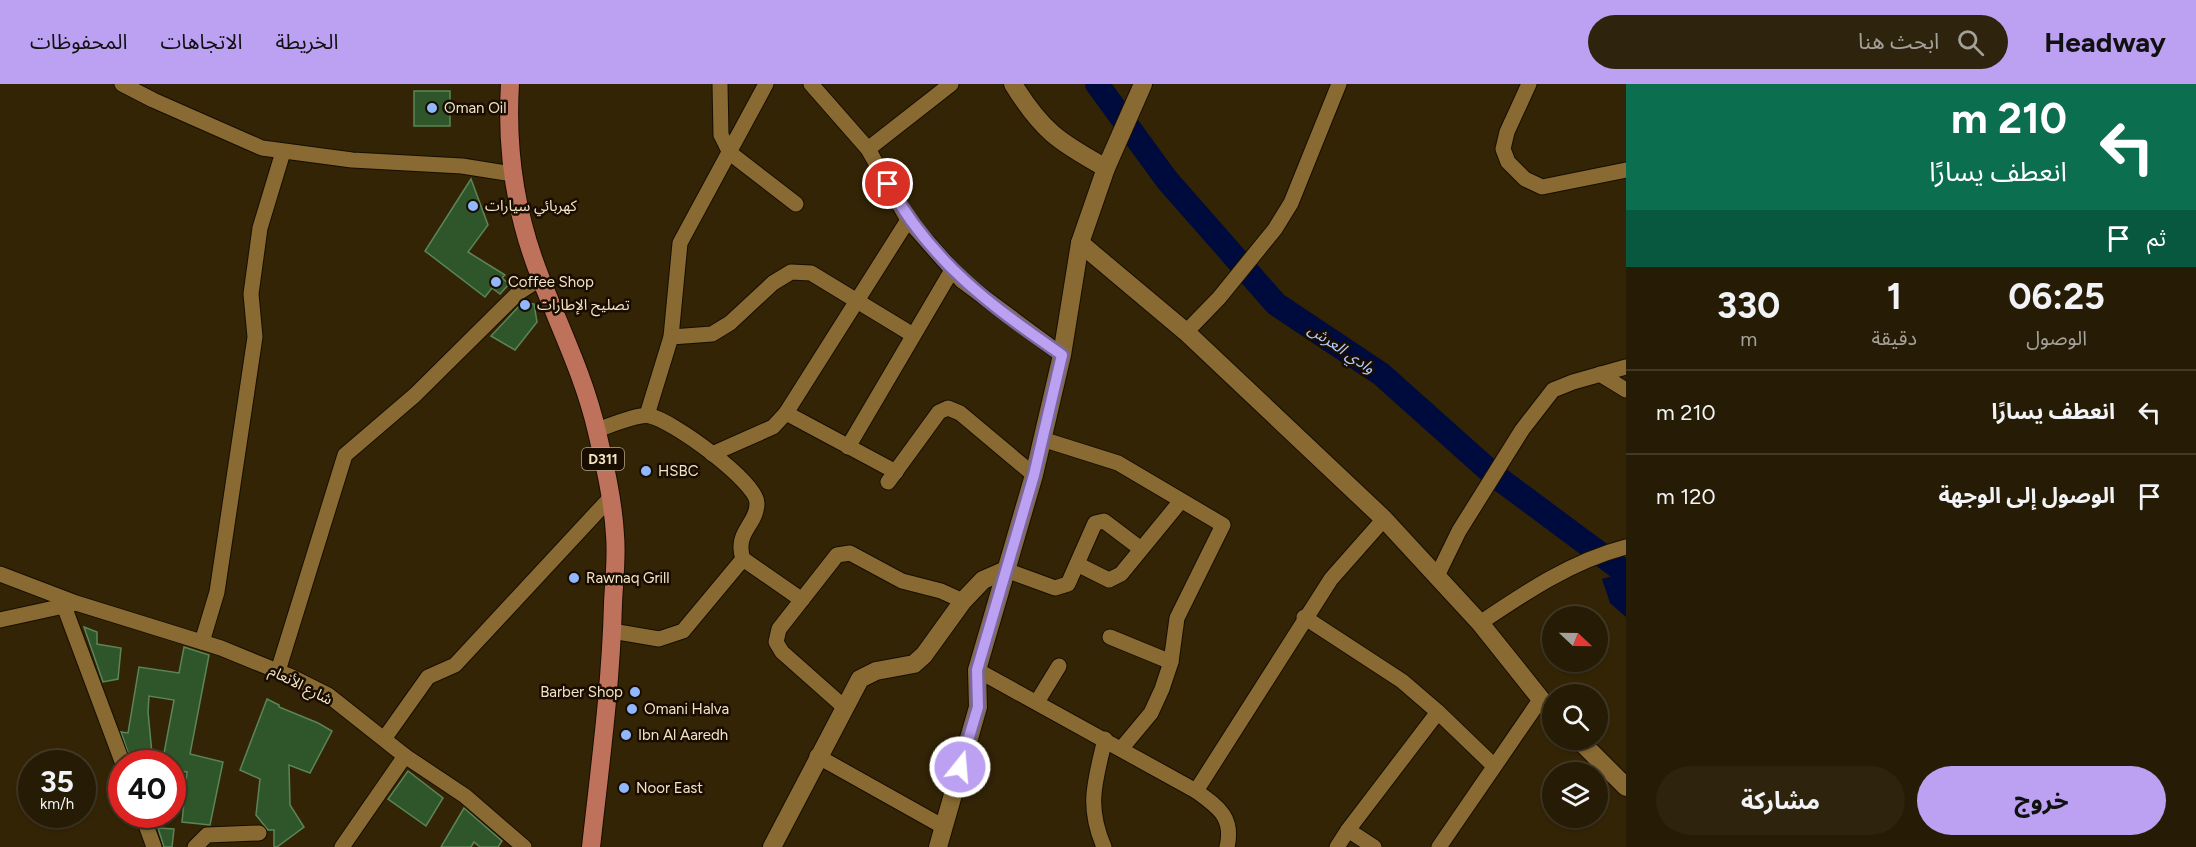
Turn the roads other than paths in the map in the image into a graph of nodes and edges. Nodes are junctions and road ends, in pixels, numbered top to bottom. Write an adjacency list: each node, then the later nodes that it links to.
1 (122, 84): 12 (street)
2 (510, 84): 16 (main road, D311)
3 (720, 84): 13 (street)
4 (766, 84): 13 (street)
5 (811, 84): 11 (street)
6 (951, 84): 11 (street)
7 (1013, 84): 14 (street)
8 (1143, 84): 14 (street)
9 (1339, 84): 23 (street)
10 (1528, 84): 15 (street)
11 (868, 149): 18 (street)
12 (283, 152): 16 (street); 55 (street)
13 (730, 153): 17 (street); 25 (street)
14 (1106, 168): 19 (street)
15 (1626, 170)
16 (512, 174): 21 (main road, D311)
17 (796, 204)
18 (908, 220): 20 (street); 22 (street)
19 (1080, 243): 23 (street); 26 (street)
20 (952, 270): 24 (street); 26 (street)
21 (540, 279): 32 (main road, D311); 59 (street)
22 (858, 299): 24 (street); 25 (street); 30 (street)
23 (1186, 332): 39 (street)
24 (913, 335): 34 (street)
25 (671, 338): 31 (street)
26 (1062, 355): 33 (street)
27 (1626, 366): 28 (street)
28 (1600, 374): 29 (street); 46 (street)
29 (1626, 390)
30 (786, 413): 34 (street); 35 (street)
31 (647, 415): 32 (street); 35 (street)
32 (597, 429): 37 (main road, D311)
33 (1042, 439): 36 (street); 38 (street)
34 (848, 447): 36 (street)
35 (712, 454): 42 (street)
36 (1034, 475): 44 (street)
37 (611, 497): 53 (main road, D311); 65 (street)
38 (1180, 502): 41 (street); 56 (street)
39 (1384, 519): 46 (street); 50 (street)
40 (1626, 547): 52 (street)
41 (1140, 549): 43 (street); 43 (street)
42 (743, 559): 47 (street); 53 (street)
43 (1077, 564): 44 (street)
44 (1006, 570): 48 (street); 58 (street)
45 (0, 574): 49 (street, شارع الأنعام)
46 (1437, 576): 52 (street)
47 (802, 600): 48 (street); 62 (street)
48 (963, 601): 62 (street)
49 (70, 605): 51 (street); 55 (street, شارع الأنعام); 68 (street)
50 (1304, 617): 63 (street); 74 (street)
51 (0, 620)
52 (1480, 624): 61 (street)
53 (612, 631): 83 (main road, D311)
54 (1110, 637): 56 (street)
55 (202, 642): 59 (street, شارع الأنعام)
56 (1171, 662): 67 (street)
57 (1059, 666): 60 (street)
58 (977, 670): 60 (street); 75 (street)
59 (278, 671): 65 (street, شارع الأنعام)
60 (1037, 702): 66 (street)
61 (1542, 702)
62 (844, 706): 71 (street)
63 (1438, 711): 72 (street); 77 (street)
64 (1542, 712): 72 (street)
65 (384, 739): 70 (street, شارع الأنعام)
66 (1105, 739): 67 (street); 86 (street)
67 (1121, 749): 74 (street)
68 (118, 750)
69 (1589, 750): 73 (street)
70 (405, 756): 81 (street); 82 (street, شارع الأنعام)
71 (818, 756): 75 (street); 84 (street)
72 (1494, 766): 90 (street)
73 (1626, 787)
74 (1196, 791): 87 (street)
75 (942, 826): 85 (street)
76 (147, 828): 79 (street)
77 (1348, 830): 88 (street); 89 (street)
78 (259, 833): 80 (street)
79 (154, 847)
80 (195, 847)
81 (342, 847)
82 (524, 847)
83 (591, 847)
84 (774, 847)
85 (938, 847)
86 (1104, 847)
87 (1227, 847)
88 (1337, 847)
89 (1374, 847)
90 (1439, 847)

